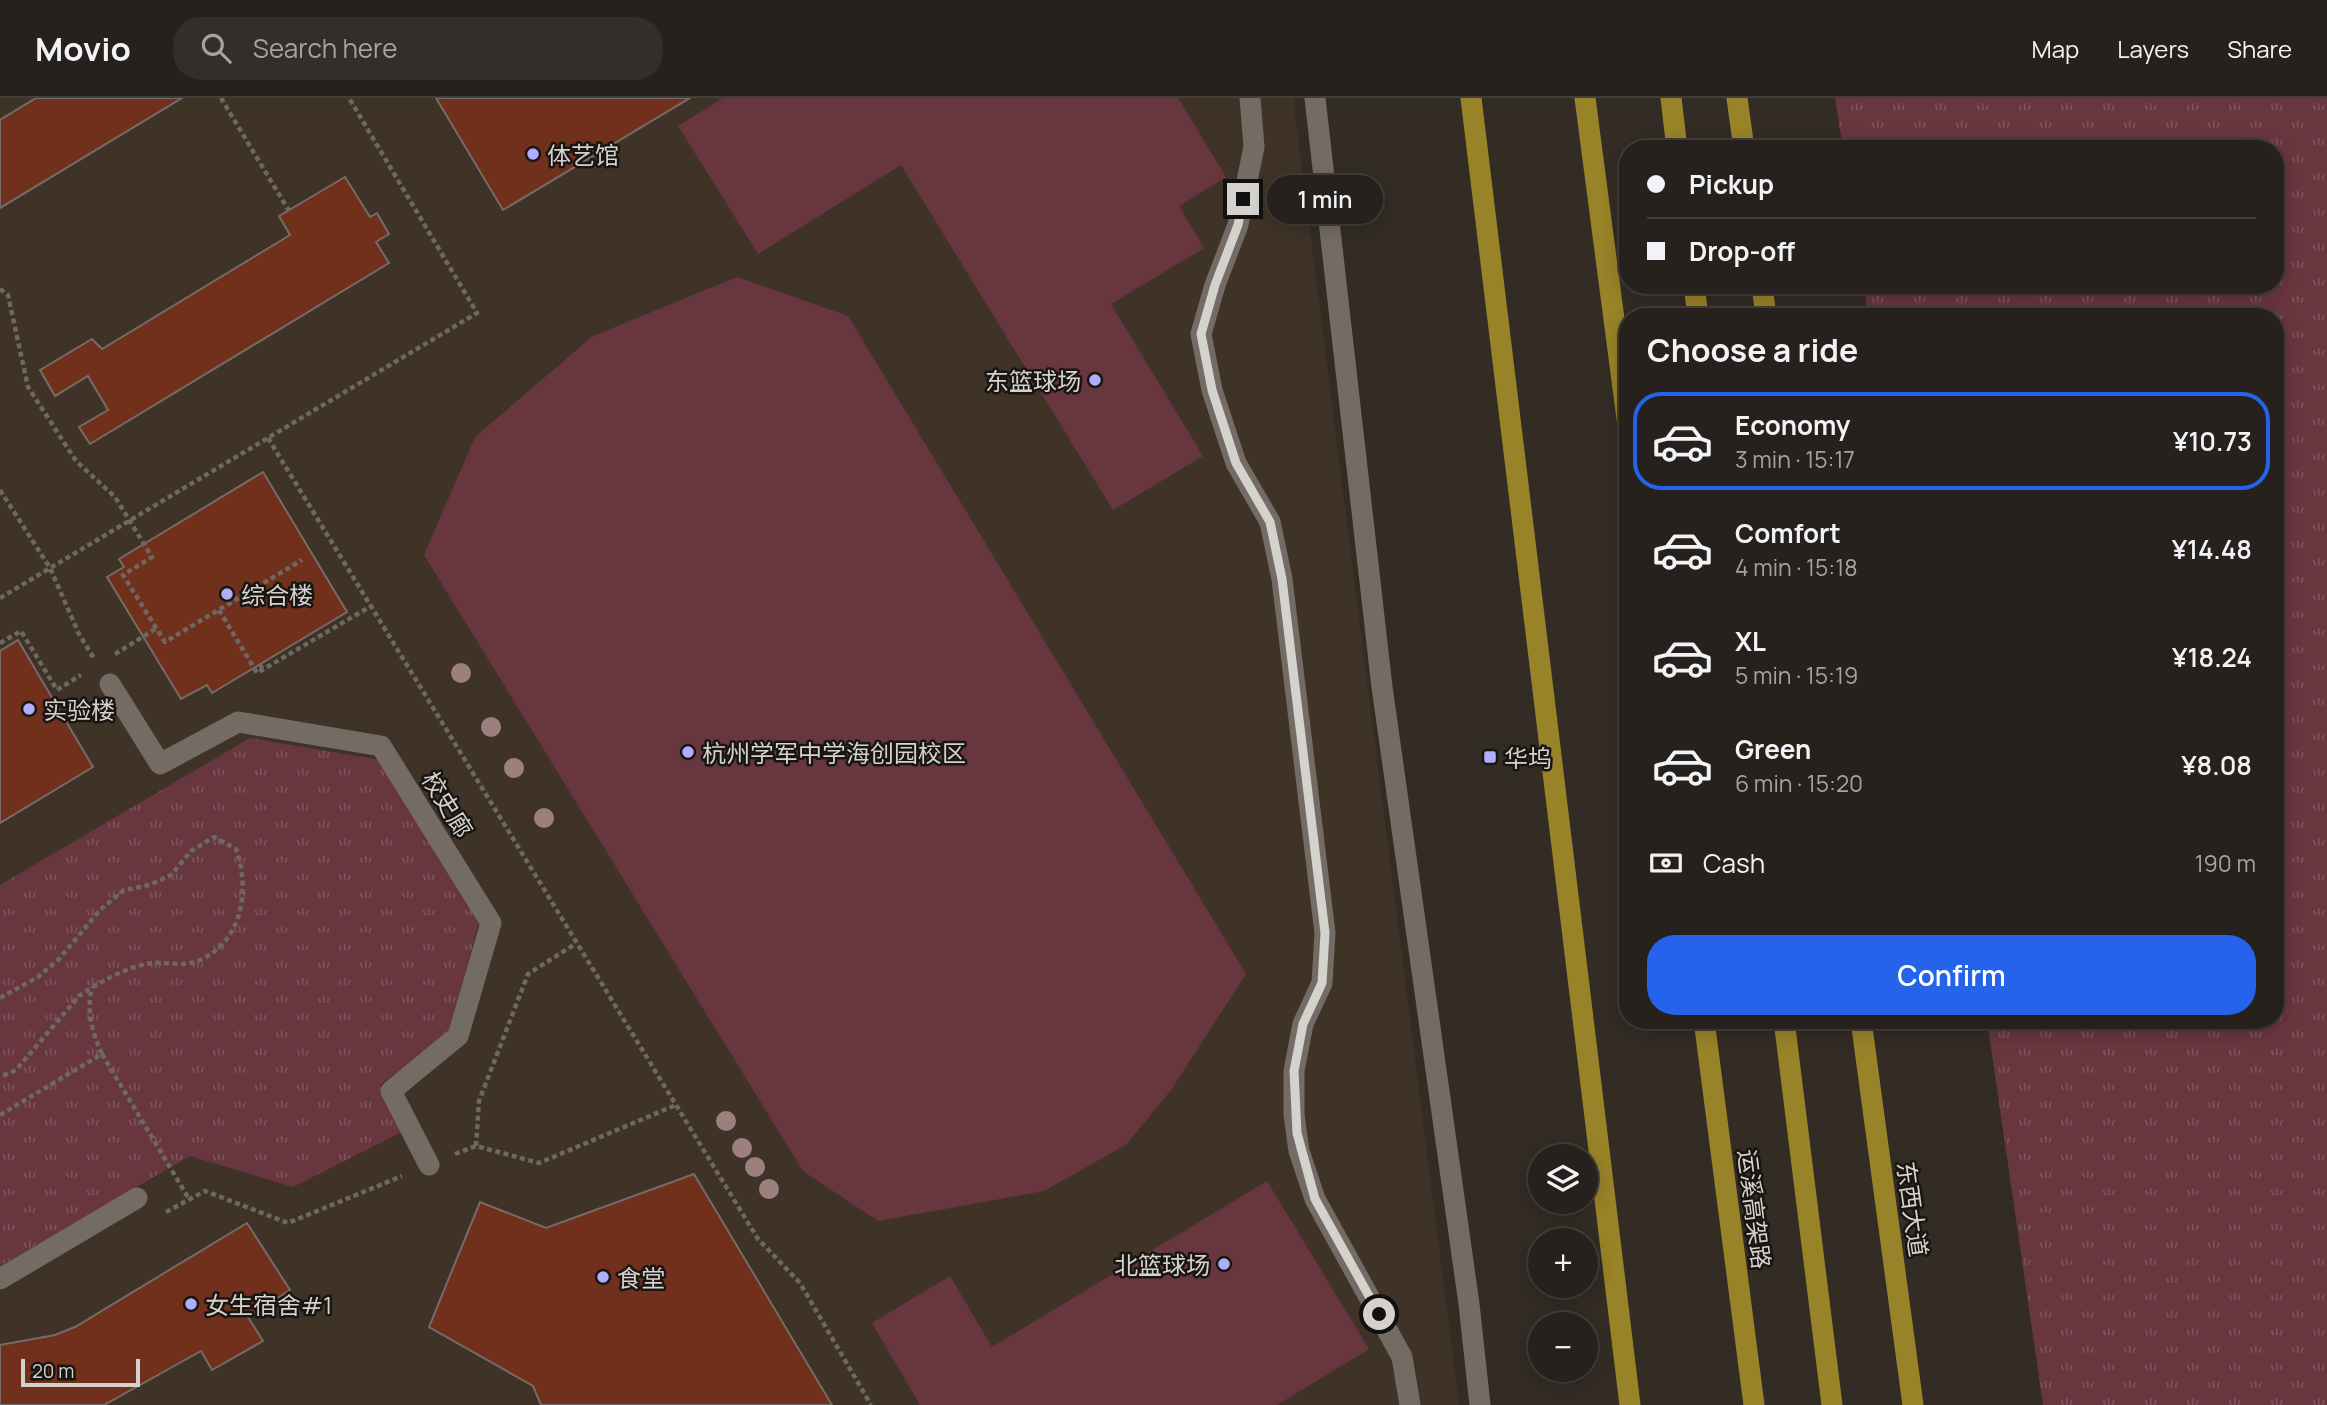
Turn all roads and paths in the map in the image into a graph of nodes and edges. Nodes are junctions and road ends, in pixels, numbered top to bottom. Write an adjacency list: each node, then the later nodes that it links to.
1 (221, 98): 11 (path)
2 (349, 98): 14 (path)
3 (1250, 98): 43 (street)
4 (1315, 98): 44 (street)
5 (1471, 98): 45 (highway)
6 (1585, 98): 13 (highway)
7 (1671, 98): 9 (highway)
8 (1737, 98): 10 (highway)
9 (1677, 140)
10 (1743, 140)
11 (289, 211)
12 (0, 289): 21 (path)
13 (1619, 357)
14 (268, 438): 17 (path); 19 (path)
15 (0, 490): 17 (path)
16 (302, 560): 20 (path)
17 (50, 568): 18 (path); 27 (path)
18 (0, 598)
19 (371, 606): 26 (path); 28 (path)
20 (219, 610): 21 (path); 26 (path)
21 (157, 628): 23 (path)
22 (0, 643): 24 (path)
23 (111, 657)
24 (100, 663)
25 (260, 664): 26 (path)
26 (263, 671)
27 (110, 684): 38 (street, 校史廊)
28 (575, 944): 37 (path); 42 (path)
29 (92, 987): 30 (path); 34 (path); 35 (path)
30 (0, 998)
31 (1705, 1029): 46 (highway, 运溪高架路)
32 (1785, 1029): 47 (highway)
33 (1862, 1029): 48 (highway, 东西大道)
34 (102, 1054): 36 (path); 40 (path)
35 (0, 1077)
36 (0, 1115)
37 (476, 1146)
38 (429, 1165)
39 (137, 1198): 41 (street)
40 (189, 1199)
41 (0, 1279)
42 (871, 1405)
43 (1410, 1405)
44 (1480, 1405)
45 (1630, 1405)
46 (1754, 1405)
47 (1832, 1405)
48 (1913, 1405)

